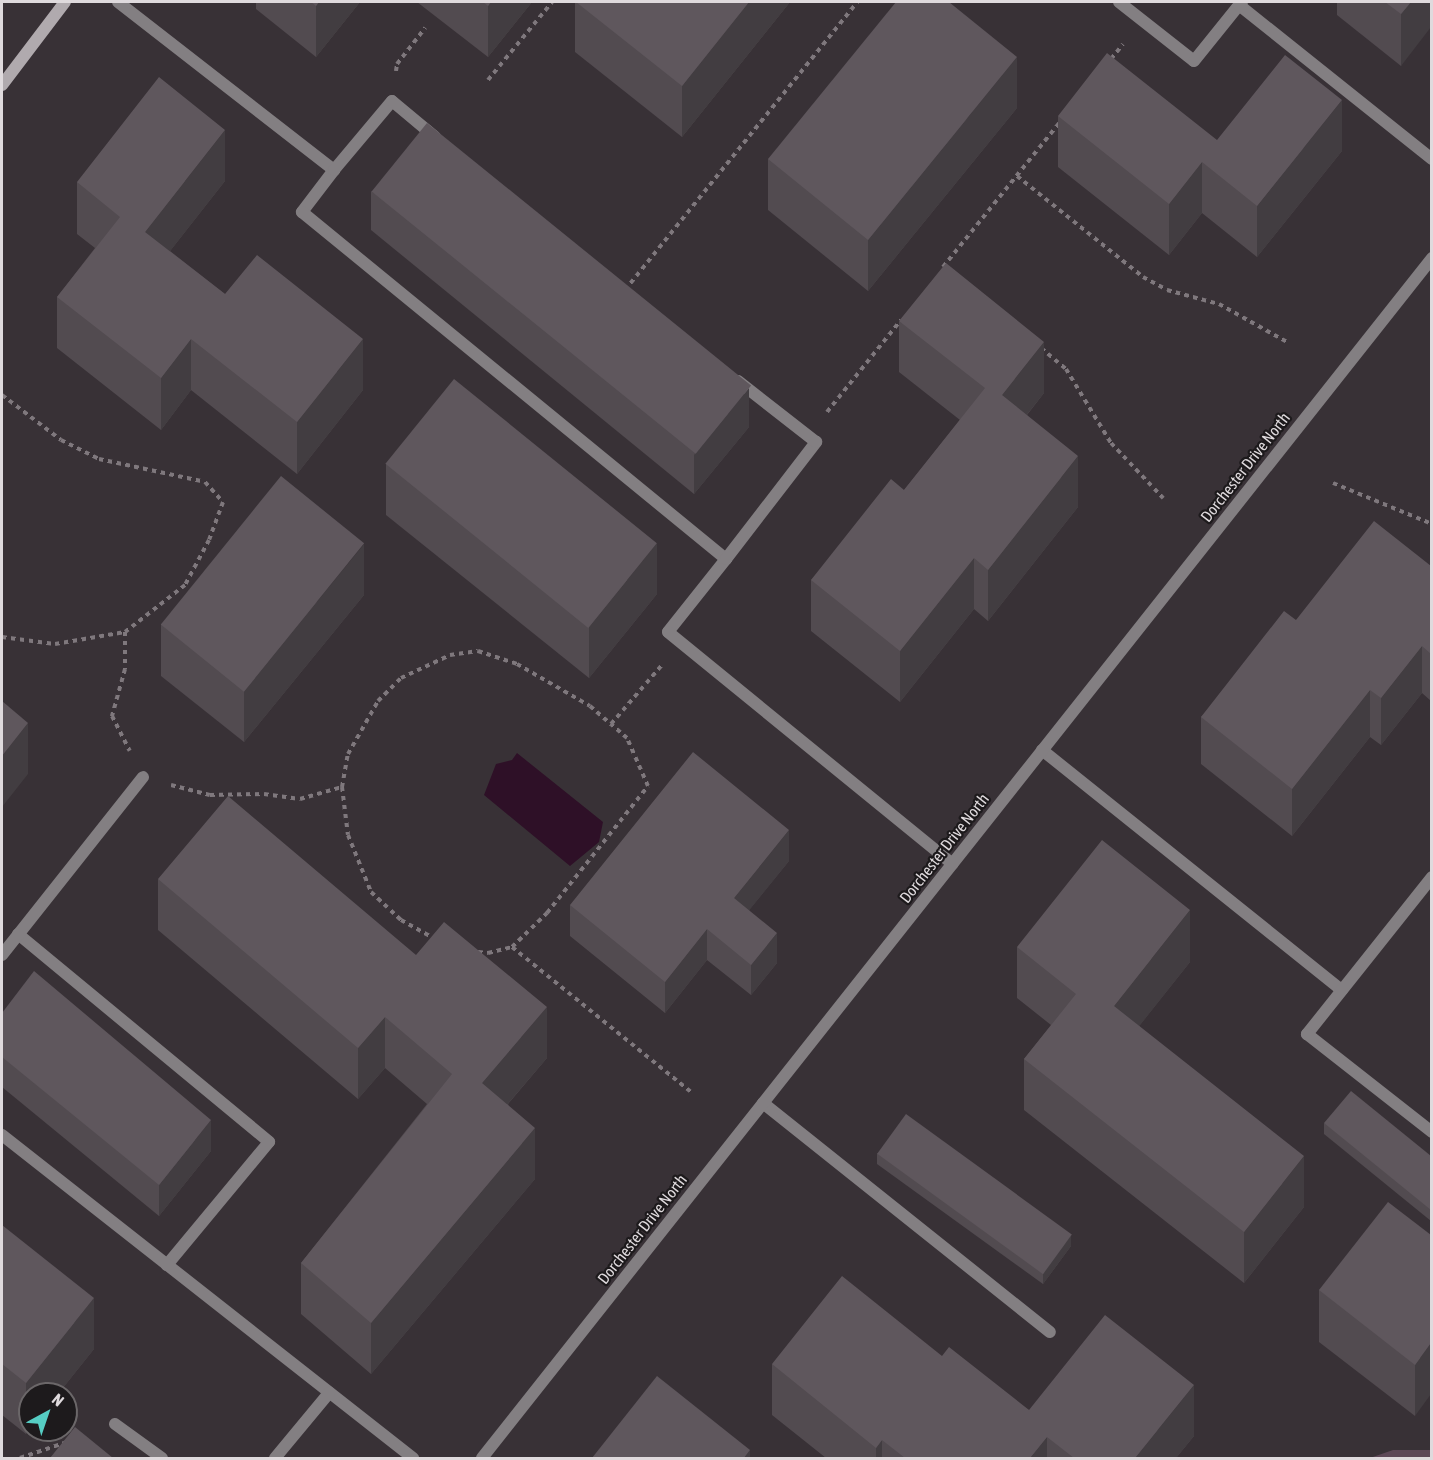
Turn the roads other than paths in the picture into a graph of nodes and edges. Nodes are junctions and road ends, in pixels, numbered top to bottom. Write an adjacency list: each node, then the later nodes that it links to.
1 (65, 2): 5 (main road)
2 (118, 2): 8 (street)
3 (1119, 2): 4 (street)
4 (1241, 3): 7 (street)
5 (2, 85)
6 (445, 145): 8 (street)
7 (1431, 159)
8 (334, 170): 11 (street)
9 (1431, 258): 12 (street, Dorchester Drive North)
10 (726, 370): 11 (street)
11 (726, 558): 14 (street)
12 (1042, 750): 14 (street, Dorchester Drive North); 18 (street)
13 (142, 777): 16 (street)
14 (952, 864): 19 (street, Dorchester Drive North)
15 (1431, 877): 18 (street)
16 (18, 934): 17 (street); 22 (street)
17 (2, 955)
18 (1342, 990): 20 (street)
19 (763, 1103): 23 (street); 29 (street, Dorchester Drive North)
20 (1431, 1132)
21 (2, 1135): 22 (street)
22 (167, 1265): 24 (street)
23 (1050, 1332)
24 (329, 1393): 27 (street); 28 (street)
25 (116, 1424): 26 (street)
26 (162, 1458)
27 (275, 1458)
28 (413, 1458)
29 (482, 1458)

